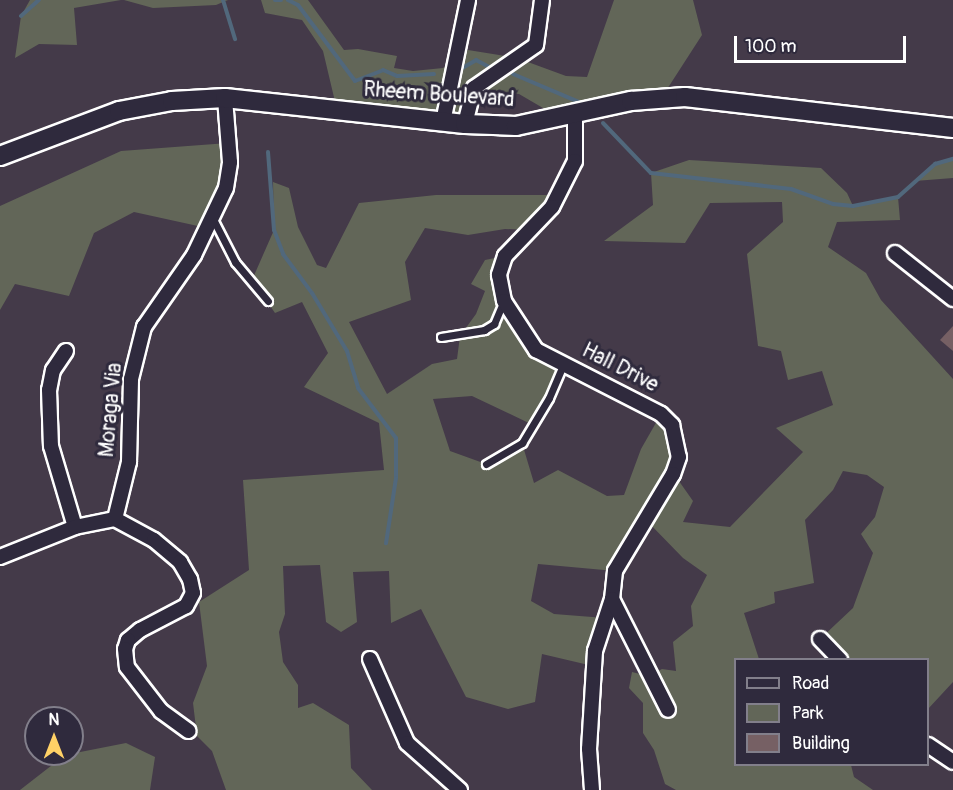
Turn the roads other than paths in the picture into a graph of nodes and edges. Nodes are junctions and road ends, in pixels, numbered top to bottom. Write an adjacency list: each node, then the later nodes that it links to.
1 (468, 0): 5 (street)
2 (542, 0): 6 (street)
3 (225, 98): 5 (street, Rheem Boulevard); 8 (street, Rheem Boulevard); 9 (street, Moraga Via)
4 (575, 115): 6 (street, Rheem Boulevard); 7 (street, Rheem Boulevard); 13 (street, Hall Drive)
5 (443, 122): 6 (street, Rheem Boulevard)
6 (465, 124)
7 (953, 128)
8 (0, 156)
9 (212, 217): 12 (lane); 18 (street, Moraga Via)
10 (895, 252): 11 (street)
11 (953, 299)
12 (268, 301)
13 (504, 301): 14 (lane); 16 (street, Hall Drive)
14 (441, 338)
15 (66, 351): 19 (street)
16 (564, 363): 17 (lane); 21 (street, Hall Drive)
17 (486, 464)
18 (115, 519): 19 (street); 26 (street)
19 (75, 527): 20 (street)
20 (0, 557)
21 (612, 599): 25 (street); 30 (street, Hall Drive)
22 (820, 639): 23 (street)
23 (838, 658)
24 (370, 659): 29 (street)
25 (668, 710)
26 (189, 730)
27 (929, 746): 28 (street)
28 (953, 762)
29 (460, 790)
30 (592, 790)

